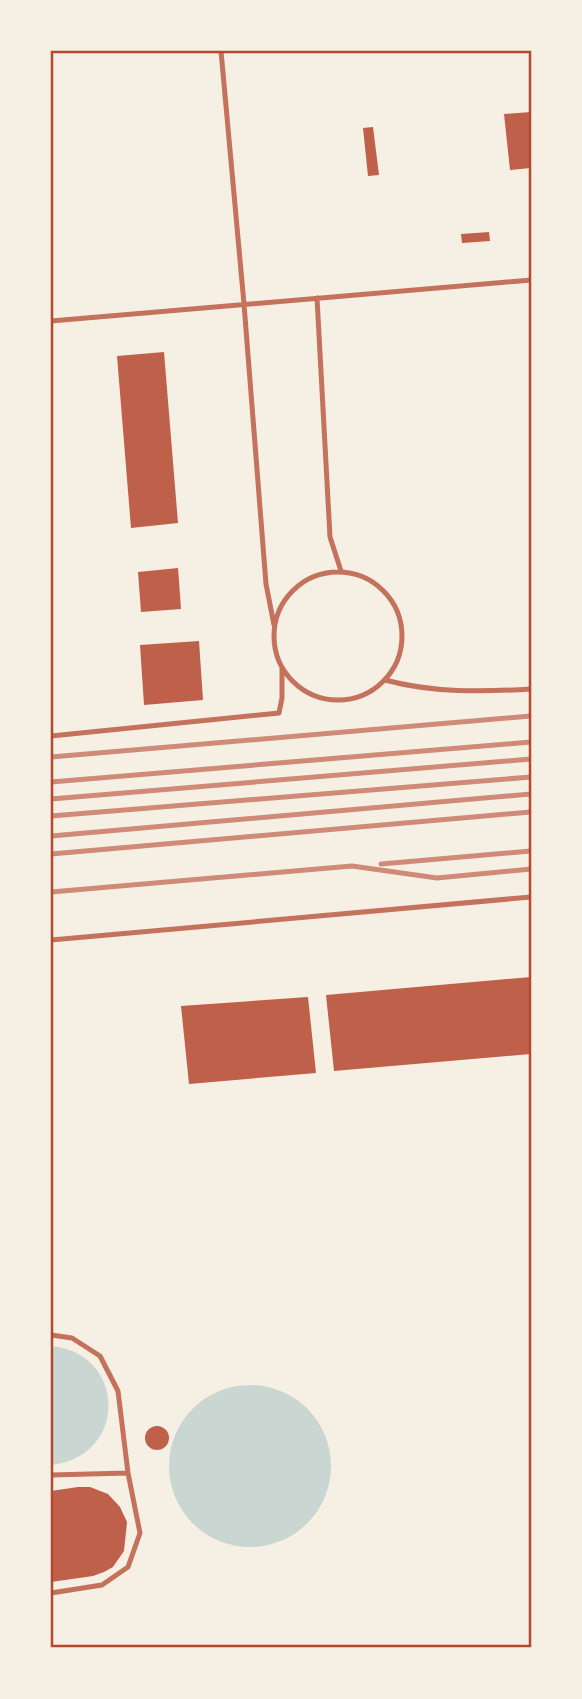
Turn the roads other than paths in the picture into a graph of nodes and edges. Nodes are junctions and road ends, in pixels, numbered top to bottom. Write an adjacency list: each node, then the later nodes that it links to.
1 (221, 51): 4 (lane)
2 (531, 280): 3 (lane)
3 (317, 298): 4 (lane); 6 (lane)
4 (244, 304): 5 (lane); 7 (lane)
5 (51, 321)
6 (341, 571): 7 (lane); 9 (lane)
7 (274, 625): 8 (lane)
8 (282, 668): 9 (lane); 11 (lane)
9 (385, 680): 10 (lane)
10 (531, 689)
11 (51, 736)
12 (531, 897): 13 (lane)
13 (51, 940)
14 (51, 1335): 15 (lane)
15 (128, 1473): 16 (lane); 17 (lane)
16 (51, 1475)
17 (51, 1593)

